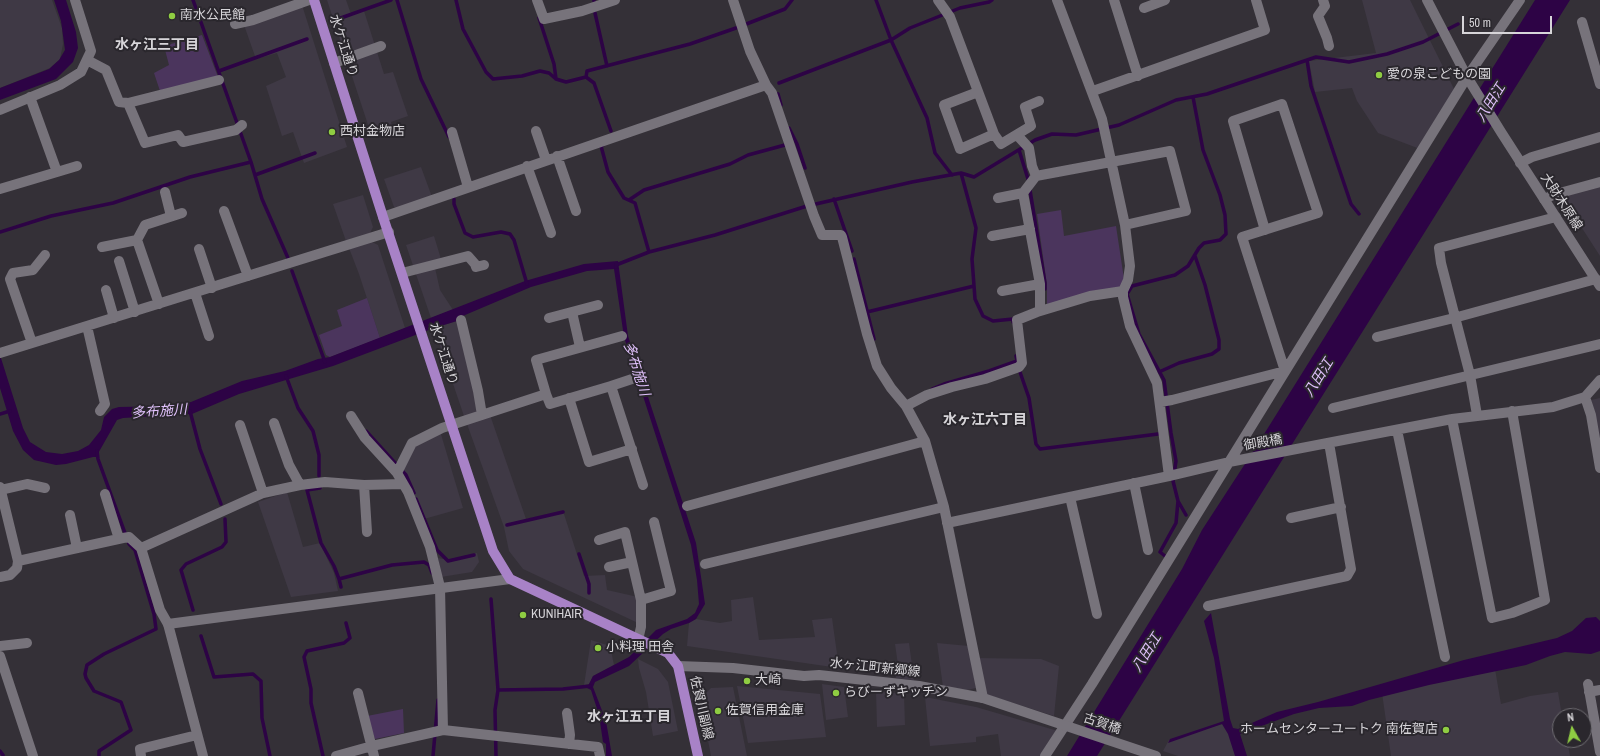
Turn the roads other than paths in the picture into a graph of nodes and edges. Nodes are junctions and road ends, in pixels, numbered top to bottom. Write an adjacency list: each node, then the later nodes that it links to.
1 (74, 0): 20 (street)
2 (309, 0): 17 (street)
3 (314, 0): 21 (main road, 水ケ江通り)
4 (538, 0): 5 (street)
5 (615, 0)
6 (734, 0): 26 (street)
7 (938, 0): 28 (street)
8 (1057, 0): 27 (street)
9 (1114, 0): 22 (street)
10 (1165, 0): 15 (street)
11 (1256, 0): 22 (street)
12 (1323, 0): 19 (street)
13 (1428, 0): 23 (street)
14 (1520, 0): 23 (street)
15 (1144, 8)
16 (1582, 22): 25 (street)
17 (235, 24)
18 (381, 46): 21 (street)
19 (1328, 46)
20 (87, 60): 29 (street); 31 (street)
21 (334, 63): 58 (main road, 水ケ江通り)
22 (1138, 76): 27 (street)
23 (1468, 77): 42 (street, 大財木原線); 98 (street)
24 (219, 80): 31 (street)
25 (1600, 84)
26 (766, 85): 39 (street); 107 (street)
27 (1093, 91): 41 (street)
28 (978, 92): 36 (street); 36 (street)
29 (30, 97): 32 (street); 45 (street)
30 (1039, 101): 37 (street)
31 (128, 103): 33 (street)
32 (0, 110)
33 (239, 128)
34 (536, 131): 40 (street)
35 (452, 132): 48 (street)
36 (994, 134): 37 (street)
37 (1017, 135): 46 (street)
38 (1600, 137): 42 (street)
39 (557, 156): 40 (street); 55 (street)
40 (546, 160): 44 (street)
41 (1111, 162): 46 (street); 60 (street); 60 (street)
42 (1520, 162): 53 (street, 大財木原線)
43 (77, 166): 45 (street)
44 (527, 166): 48 (street); 64 (street)
45 (57, 172): 49 (street)
46 (1036, 176): 51 (street)
47 (1600, 182): 53 (street)
48 (468, 187): 58 (street)
49 (0, 189)
50 (165, 192): 57 (street)
51 (1023, 193): 52 (street); 61 (street)
52 (998, 198)
53 (1544, 199): 59 (street, 大財木原線)
54 (224, 211): 73 (street)
55 (576, 211)
56 (182, 212): 57 (street)
57 (170, 216): 66 (street)
58 (383, 217): 63 (main road, 水ケ江通り)
59 (1556, 217): 74 (street, 大財木原線); 88 (street)
60 (1125, 225): 80 (street)
61 (1030, 230): 65 (street); 75 (street)
62 (1265, 230): 62 (street); 98 (street)
63 (389, 232): 72 (main road, 水ケ江通り); 73 (street)
64 (551, 233)
65 (992, 236)
66 (137, 240): 67 (street); 81 (street)
67 (102, 247)
68 (199, 249): 76 (street)
69 (45, 255): 94 (street)
70 (119, 261): 84 (street)
71 (484, 265): 72 (street)
72 (402, 273): 117 (main road, 水ケ江通り)
73 (248, 276): 76 (street)
74 (1598, 282): 88 (street)
75 (1040, 284): 78 (street); 83 (street)
76 (212, 288): 79 (street)
77 (106, 290): 86 (street)
78 (1002, 291)
79 (194, 293): 81 (street); 91 (street)
80 (1123, 294): 83 (street); 106 (street)
81 (159, 304): 84 (street)
82 (598, 305): 85 (street)
83 (1040, 311): 107 (street)
84 (135, 312): 86 (street)
85 (572, 312): 87 (street); 96 (street)
86 (114, 318): 90 (street)
87 (549, 318)
88 (1454, 318): 93 (street); 99 (street)
89 (461, 320): 113 (street)
90 (87, 326): 94 (street); 109 (street)
91 (209, 336)
92 (622, 336): 96 (street)
93 (1377, 337)
94 (32, 343): 97 (street)
95 (1600, 344): 99 (street)
96 (580, 347): 103 (street)
97 (1, 353)
98 (1285, 370): 106 (street); 122 (street)
99 (1470, 375): 108 (street); 111 (street)
100 (635, 378): 102 (street)
101 (1600, 380): 104 (street)
102 (611, 386): 105 (street); 121 (street)
103 (546, 394): 105 (street); 113 (street)
104 (1585, 397): 110 (street, 御殿橋); 123 (street)
105 (569, 398): 121 (street)
106 (1165, 401): 125 (street)
107 (906, 406): 119 (street)
108 (1333, 408)
109 (100, 411)
110 (1512, 411): 111 (street, 御殿橋); 114 (street)
111 (1477, 415): 114 (street, 御殿橋)
112 (351, 416): 124 (street)
113 (482, 416): 117 (street)
114 (1452, 419): 118 (street, 御殿橋)
115 (274, 423): 128 (street)
116 (240, 425): 133 (street)
117 (453, 425): 124 (street); 154 (main road, 水ケ江通り)
118 (1397, 430): 120 (street, 御殿橋); 164 (street)
119 (925, 441): 136 (street); 137 (street)
120 (1329, 443): 122 (street, 御殿橋); 138 (street)
121 (632, 449): 130 (street)
122 (1229, 462): 125 (street, 御殿橋); 170 (street)
123 (1600, 468)
124 (398, 469): 127 (street)
125 (1174, 475): 126 (street, 御殿橋)
126 (1134, 483): 135 (street, 御殿橋); 148 (street)
127 (402, 484): 129 (street); 155 (street)
128 (300, 485): 129 (street); 133 (street)
129 (364, 485): 143 (street)
130 (643, 486)
131 (0, 488): 132 (street); 149 (street)
132 (45, 488)
133 (263, 493): 147 (street)
134 (105, 494): 144 (street)
135 (1070, 497): 142 (street, 御殿橋); 158 (street)
136 (687, 506)
137 (944, 507): 142 (street); 151 (street)
138 (1341, 507): 140 (street); 157 (street)
139 (70, 515): 146 (street)
140 (1291, 518)
141 (654, 522): 156 (street)
142 (947, 523): 168 (street)
143 (367, 532)
144 (123, 538): 146 (street); 147 (street)
145 (599, 540): 150 (street)
146 (77, 548): 149 (street)
147 (141, 548): 159 (street)
148 (1148, 550)
149 (18, 561): 153 (street)
150 (632, 562): 152 (street); 156 (street)
151 (705, 564)
152 (609, 567)
153 (0, 577)
154 (510, 579): 155 (street); 160 (main road)
155 (440, 587): 159 (street); 171 (street)
156 (641, 600): 160 (street)
157 (1208, 606)
158 (1097, 614)
159 (168, 624): 172 (street)
160 (638, 640): 165 (main road)
161 (27, 643): 162 (street)
162 (0, 646)
163 (0, 656): 177 (street)
164 (1445, 658)
165 (678, 666): 168 (street, 水ヶ江町新郷線); 182 (main road, 佐賀川副線)
166 (1600, 690): 174 (street)
167 (358, 693): 175 (street)
168 (983, 698): 170 (street, 水ヶ江町新郷線)
169 (567, 713): 173 (street)
170 (1064, 725): 176 (street, 古賀橋); 183 (street)
171 (438, 732): 173 (street); 175 (street)
172 (197, 735): 178 (street); 179 (street)
173 (569, 744): 181 (street)
174 (1600, 748)
175 (373, 751): 180 (street)
176 (1131, 752): 184 (street)
177 (33, 756)
178 (141, 756)
179 (203, 756)
180 (336, 756)
181 (600, 756)
182 (698, 756)
183 (1045, 756)
184 (1156, 756)

